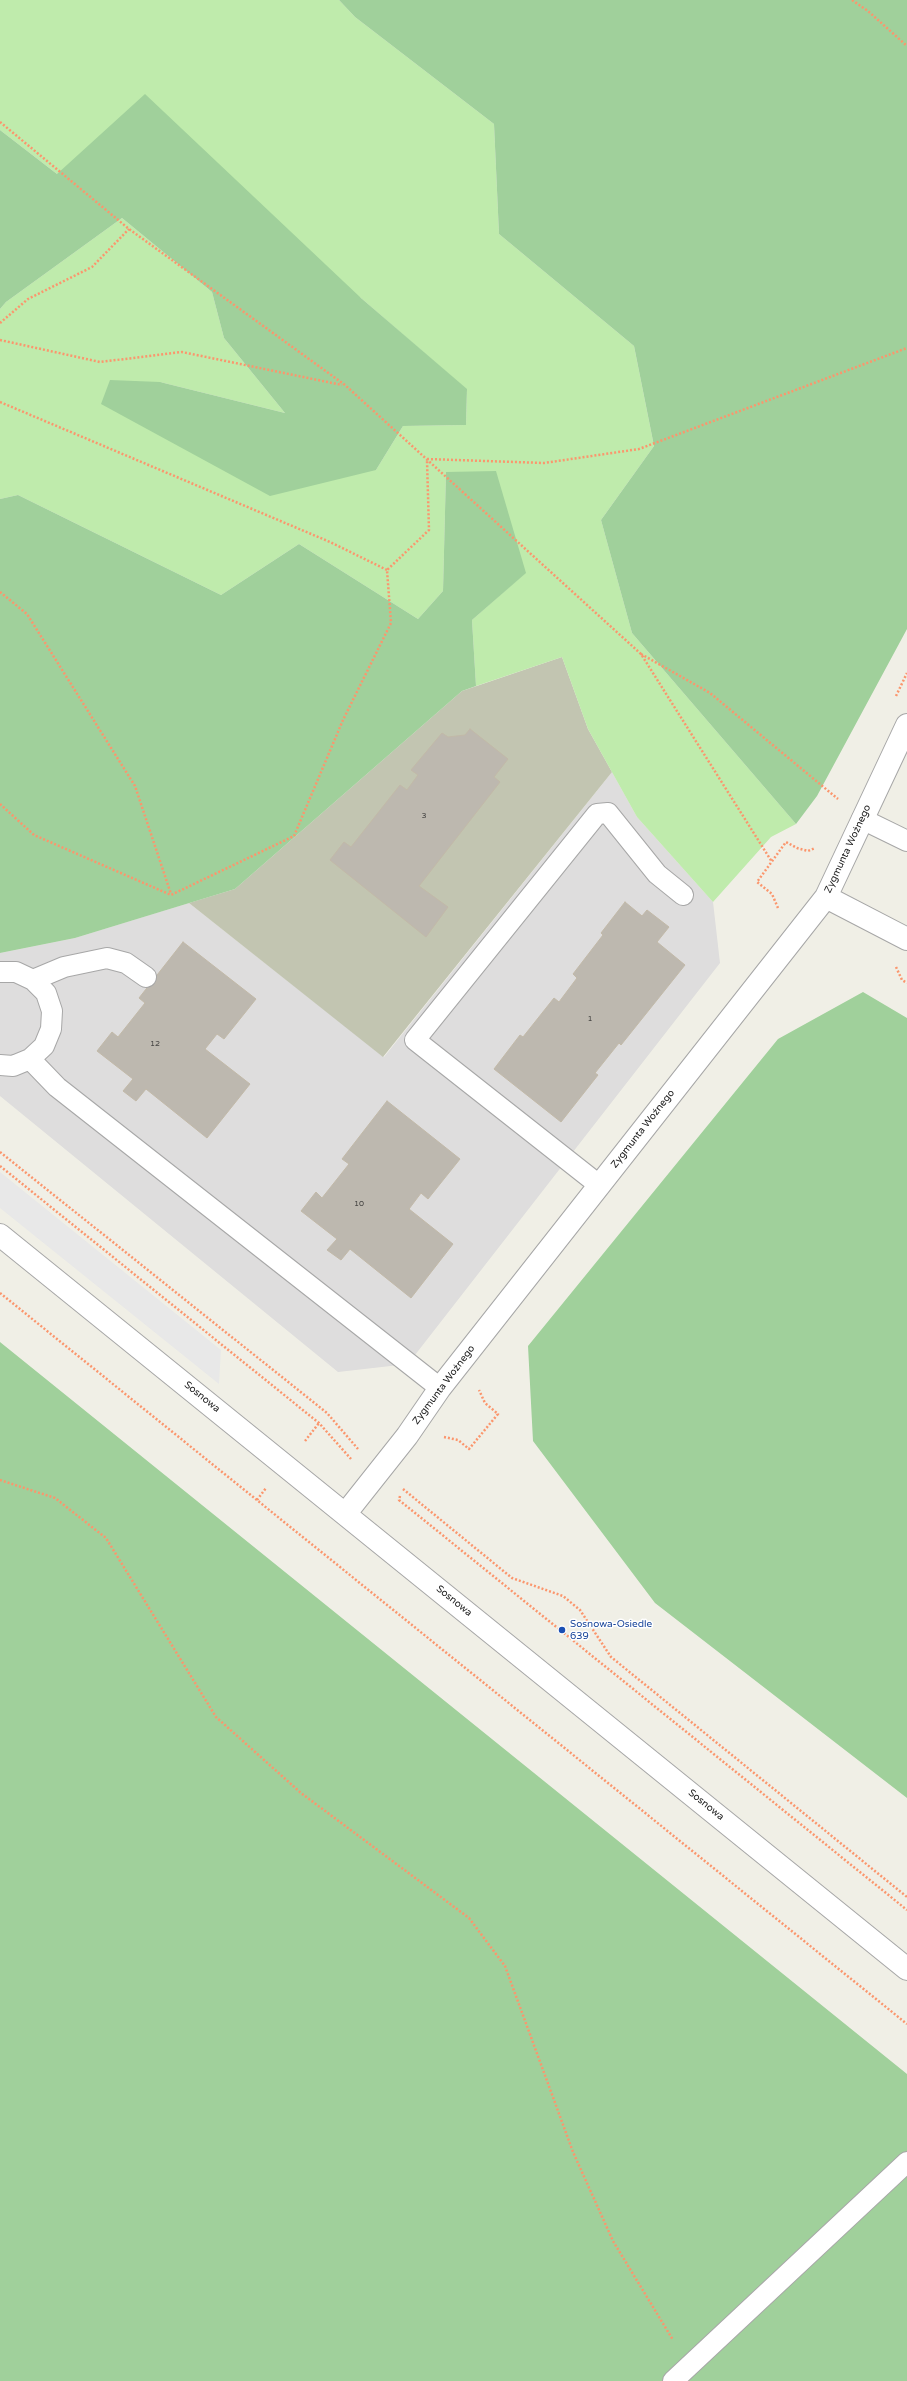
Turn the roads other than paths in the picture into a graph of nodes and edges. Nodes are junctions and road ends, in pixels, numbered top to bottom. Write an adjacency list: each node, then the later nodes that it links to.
1 (907, 725): 2 (street, Zygmunta Woźnego)
2 (862, 819): 3 (lane); 5 (street, Zygmunta Woźnego)
3 (907, 841)
4 (683, 895): 12 (lane)
5 (826, 897): 6 (street); 12 (street, Zygmunta Woźnego)
6 (907, 939)
7 (0, 972): 9 (lane)
8 (146, 977): 9 (lane)
9 (33, 980): 10 (lane)
10 (30, 1059): 11 (lane); 14 (lane)
11 (0, 1065)
12 (599, 1185): 14 (street, Zygmunta Woźnego)
13 (0, 1235): 15 (street, Sosnowa)
14 (440, 1388): 15 (street, Zygmunta Woźnego)
15 (346, 1513): 16 (street, Sosnowa)
16 (907, 1969)
17 (907, 2162): 18 (lane)
18 (673, 2381)

